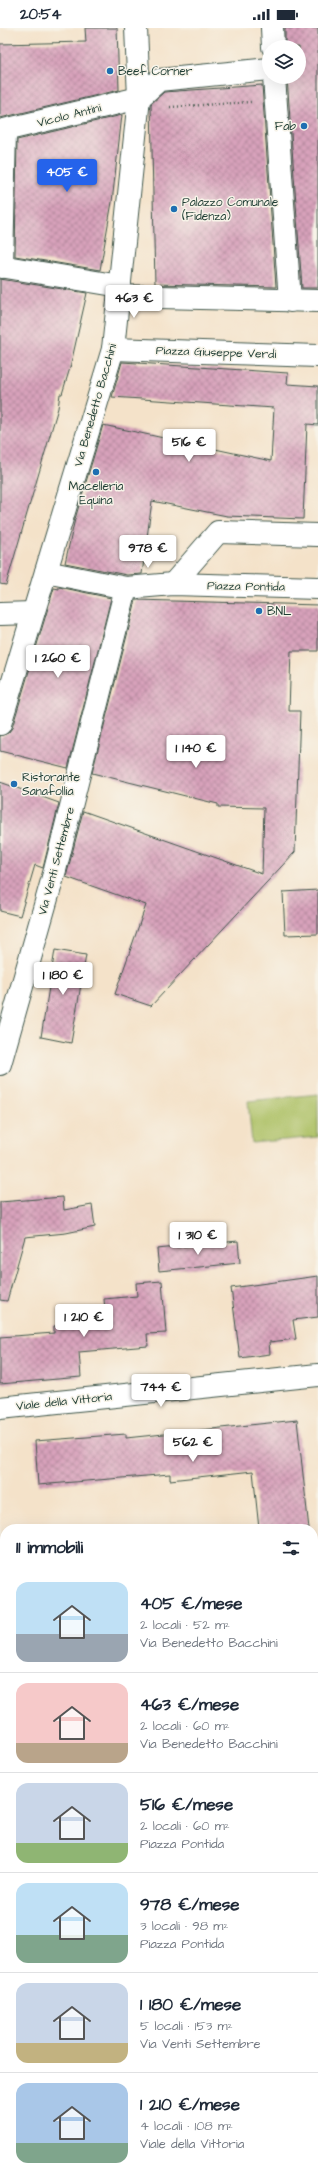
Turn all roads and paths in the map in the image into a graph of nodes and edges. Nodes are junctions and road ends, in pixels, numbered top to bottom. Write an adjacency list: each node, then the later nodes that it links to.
1 (136, 28): 6 (street, Via Benedetto Bacchini)
2 (272, 28): 3 (street)
3 (273, 40)
4 (262, 70): 6 (street)
5 (274, 84): 7 (street)
6 (138, 104): 7 (path); 8 (street, Vicolo Antini); 10 (street, Via Benedetto Bacchini)
7 (276, 106): 11 (street)
8 (3, 131): 9 (street)
9 (1, 266): 10 (street)
10 (120, 291): 11 (street); 13 (street, Via Benedetto Bacchini)
11 (290, 301): 12 (street)
12 (318, 301)
13 (113, 349): 14 (street, Piazza Giuseppe Verdi); 16 (street, Via Benedetto Bacchini)
14 (318, 356)
15 (318, 535): 17 (street)
16 (46, 572): 18 (street, Piazza Pontida); 20 (street, Via Benedetto Bacchini)
17 (173, 584): 18 (street, Piazza Pontida); 19 (street, Piazza Pontida)
18 (126, 588): 23 (street, Via Venti Settembre)
19 (318, 588)
20 (33, 613): 21 (street); 22 (street, Via Benedetto Bacchini)
21 (0, 614)
22 (0, 724)
23 (0, 1064)
24 (318, 1375): 25 (street, Viale della Vittoria)
25 (0, 1408)

